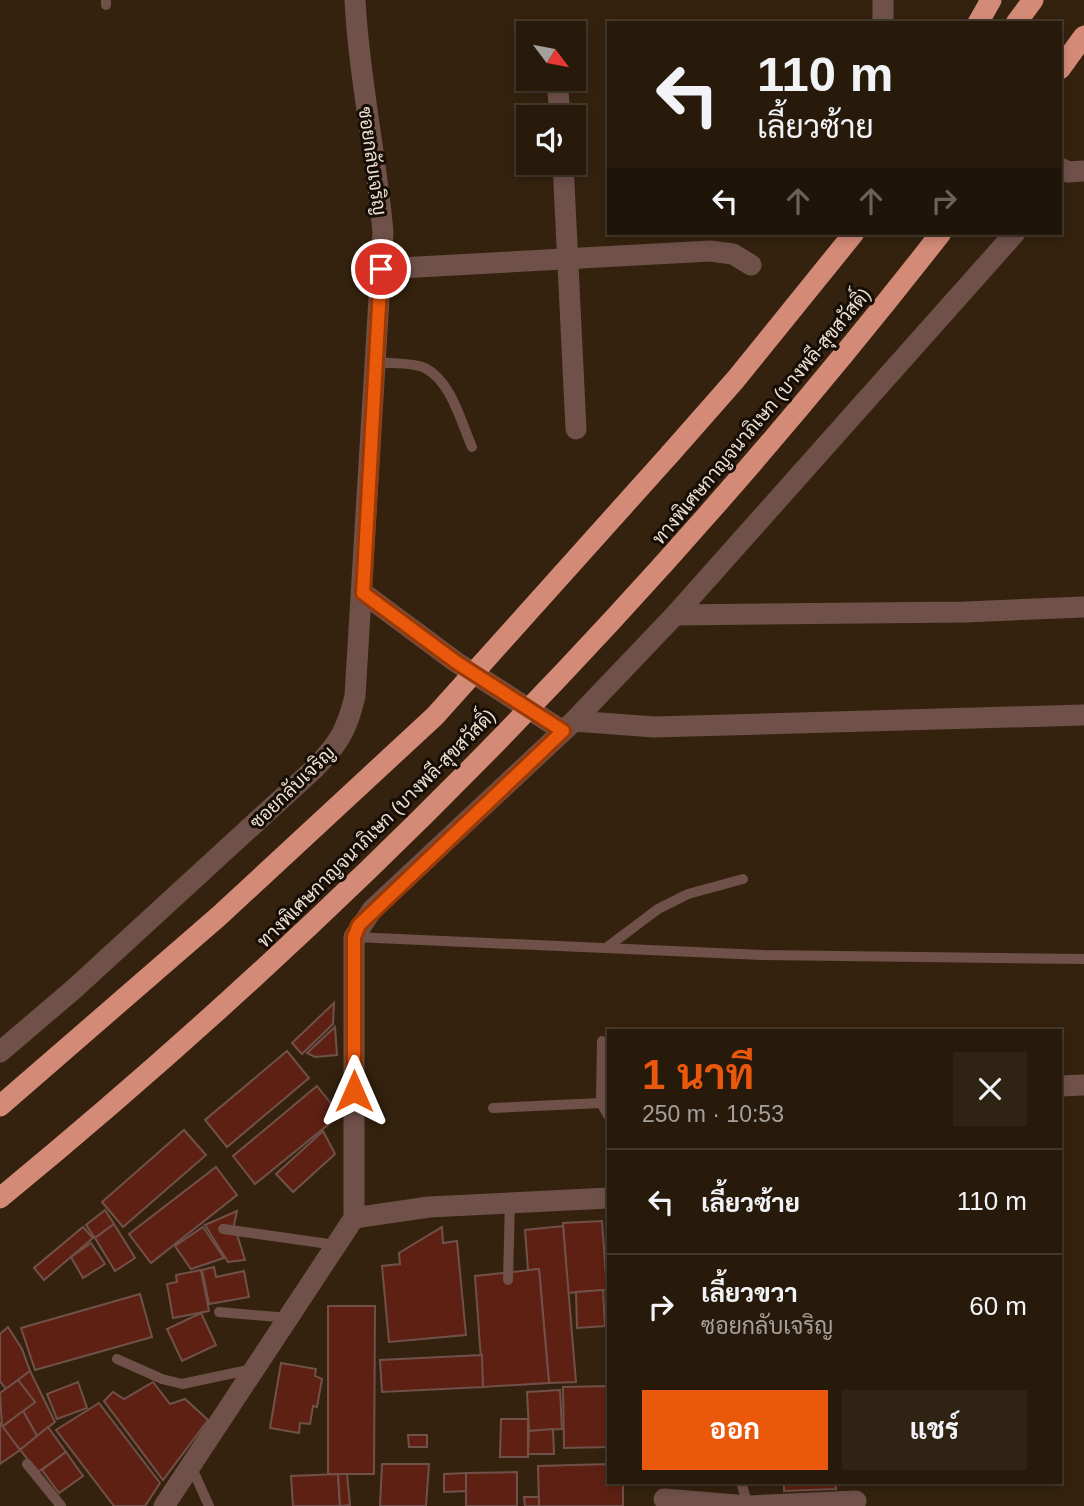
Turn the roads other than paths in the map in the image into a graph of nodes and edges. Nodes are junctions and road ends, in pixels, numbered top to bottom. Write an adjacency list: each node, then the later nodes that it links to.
1 (355, 0): 18 (street, ซอยกลับเจริญ)
2 (883, 0): 5 (street)
3 (990, 0): 6 (highway)
4 (1033, 0): 7 (highway)
5 (883, 21)
6 (979, 21)
7 (1017, 21)
8 (1084, 36): 10 (highway)
9 (1084, 57): 11 (highway)
10 (1062, 66)
11 (1062, 83)
12 (564, 175): 17 (street)
13 (852, 235): 36 (highway, ทางพิเศษกาญจนาภิเษก (บางพลี-สุขสวัสดิ์), bridge)
14 (939, 235): 39 (highway, ทางพิเศษกาญจนาภิเษก (บางพลี-สุขสวัสดิ์), bridge)
15 (1013, 235): 24 (street)
16 (739, 250): 17 (street)
17 (570, 261): 18 (street); 20 (street)
18 (381, 269): 19 (street, ซอยกลับเจริญ)
19 (376, 362): 21 (lane); 22 (street, ซอยกลับเจริญ)
20 (576, 429)
21 (472, 447)
22 (363, 593): 26 (street); 32 (street, ซอยกลับเจริญ)
23 (1084, 607): 24 (street)
24 (675, 615): 26 (street)
25 (1084, 715): 26 (street)
26 (568, 726): 28 (street)
27 (743, 879): 29 (lane)
28 (354, 937): 29 (lane); 42 (street)
29 (606, 948): 30 (lane)
30 (1084, 959)
31 (603, 1041): 35 (lane)
32 (0, 1052)
33 (1084, 1085): 34 (street)
34 (1062, 1086)
35 (601, 1103): 37 (lane); 38 (lane)
36 (0, 1106)
37 (494, 1108)
38 (607, 1114)
39 (0, 1198)
40 (607, 1198): 41 (street)
41 (510, 1201): 42 (street); 45 (lane)
42 (354, 1218): 44 (street)
43 (223, 1229): 44 (lane)
44 (337, 1245): 47 (street)
45 (508, 1280)
46 (219, 1312): 47 (lane)
47 (289, 1318): 49 (street)
48 (117, 1359): 49 (lane)
49 (255, 1368): 51 (street)
50 (27, 1464): 55 (lane)
51 (191, 1466): 56 (street); 57 (lane)
52 (742, 1484): 58 (lane)
53 (855, 1497): 58 (street)
54 (664, 1499): 58 (street)
55 (61, 1506)
56 (164, 1506)
57 (209, 1506)
58 (748, 1506)

